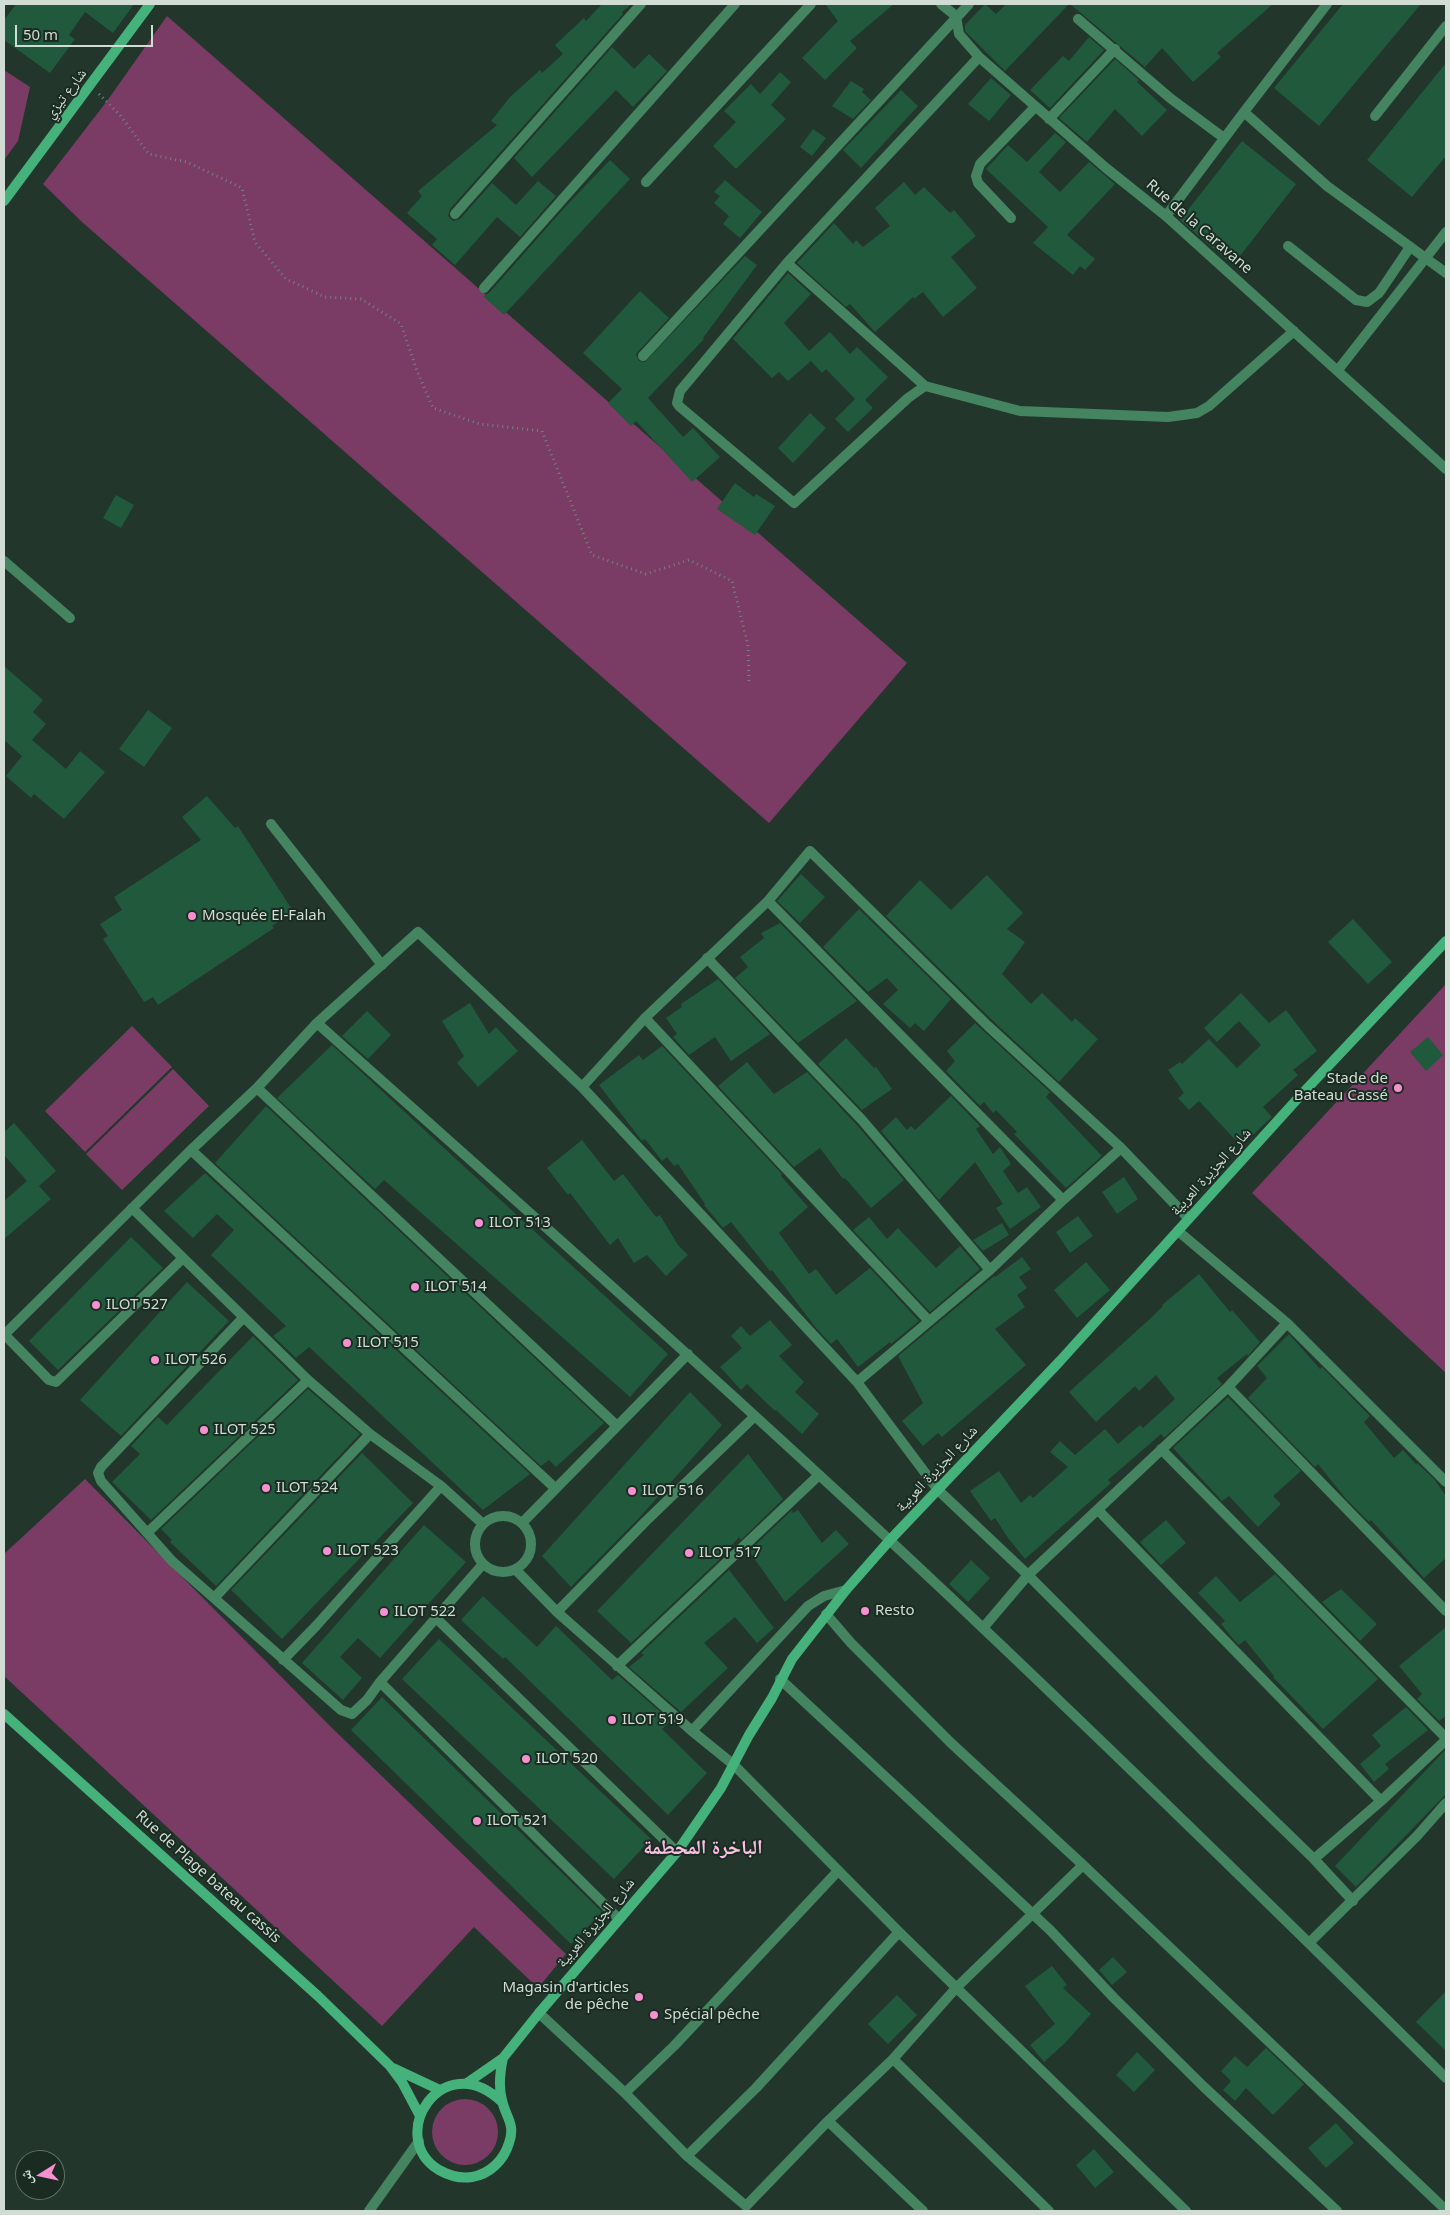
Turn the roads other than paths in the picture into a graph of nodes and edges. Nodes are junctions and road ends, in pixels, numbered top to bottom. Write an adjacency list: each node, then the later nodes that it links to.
1 (150, 4): 19 (street, شارع تيزي)
2 (641, 4): 20 (street)
3 (735, 4): 29 (street)
4 (811, 4): 18 (street)
5 (941, 4): 8 (street)
6 (969, 4): 8 (street)
7 (1327, 4): 14 (street)
8 (956, 16): 12 (street, Rue de la Caravane); 31 (street)
9 (1078, 19): 11 (street)
10 (1446, 26): 15 (street)
11 (1115, 49): 16 (street); 17 (street)
12 (979, 57): 13 (street, Rue de la Caravane); 27 (street)
13 (1035, 107): 16 (street, Rue de la Caravane); 22 (street)
14 (1244, 112): 17 (street); 25 (street)
15 (1375, 116)
16 (1049, 119): 21 (street, Rue de la Caravane)
17 (1224, 138): 21 (street)
18 (646, 182)
19 (4, 201)
20 (455, 214)
21 (1166, 216): 30 (street, Rue de la Caravane)
22 (1011, 218)
23 (1446, 232): 26 (street)
24 (1288, 246): 25 (street)
25 (1410, 246): 26 (street)
26 (1426, 258): 28 (street); 32 (street)
27 (787, 264): 33 (street); 33 (street)
28 (1446, 273)
29 (484, 288)
30 (1294, 331): 32 (street, Rue de la Caravane); 33 (street)
31 (643, 356)
32 (1338, 370): 34 (street, Rue de la Caravane)
33 (925, 386)
34 (1446, 470)
35 (4, 561): 36 (street)
36 (70, 618)
37 (271, 824): 41 (street)
38 (768, 901): 40 (street); 46 (street); 48 (street)
39 (1446, 941): 50 (street, شارع الجزيرة العربية)
40 (707, 958): 42 (street); 53 (street)
41 (382, 965): 43 (street); 45 (street)
42 (645, 1018): 45 (street); 55 (street)
43 (317, 1023): 44 (street); 58 (street)
44 (257, 1088): 47 (street); 63 (street)
45 (582, 1088): 60 (street)
46 (1121, 1148): 48 (street); 50 (street)
47 (191, 1150): 49 (street); 69 (street)
48 (1063, 1200): 53 (street)
49 (132, 1208): 52 (street); 57 (street)
50 (1188, 1218): 51 (street, شارع الجزيرة العربية)
51 (1178, 1231): 56 (street); 70 (street, شارع الجزيرة العربية)
52 (182, 1259): 54 (street); 57 (street)
53 (990, 1270): 55 (street)
54 (243, 1318): 59 (street); 74 (street)
55 (929, 1321): 60 (street)
56 (1288, 1323): 61 (street); 67 (street)
57 (4, 1334)
58 (688, 1354): 62 (street); 63 (street)
59 (308, 1380): 64 (street); 74 (street)
60 (857, 1382): 70 (street)
61 (1228, 1387): 65 (street); 81 (street)
62 (755, 1416): 66 (street); 82 (street)
63 (617, 1426): 69 (street)
64 (370, 1434): 68 (street); 80 (street)
65 (1161, 1449): 71 (street); 92 (street)
66 (819, 1475): 75 (street); 87 (street)
67 (1446, 1482)
68 (441, 1486): 73 (street); 86 (street)
69 (555, 1488): 72 (street)
70 (938, 1490): 75 (street, شارع الجزيرة العربية); 78 (street)
71 (1098, 1510): 78 (street); 94 (street)
72 (522, 1523): 73 (street); 77 (street)
73 (483, 1524): 76 (street)
74 (147, 1533): 80 (street)
75 (890, 1540): 79 (street, شارع الجزيرة العربية); 85 (street)
76 (483, 1564): 77 (street); 84 (street)
77 (516, 1570): 82 (street)
78 (1028, 1575): 85 (street); 97 (street)
79 (846, 1590): 83 (street, شارع الجزيرة العربية); 91 (street)
80 (215, 1597): 86 (street)
81 (1446, 1611)
82 (557, 1612): 87 (street)
83 (826, 1614): 88 (street, شارع الجزيرة العربية); 98 (street)
84 (437, 1619): 89 (street); 96 (street)
85 (983, 1628): 104 (street)
86 (283, 1660): 89 (street)
87 (618, 1666): 91 (street)
88 (780, 1679): 93 (street, شارع الجزيرة العربية); 101 (street)
89 (380, 1682): 102 (street)
90 (4, 1714): 109 (street, Rue de Plage bateau cassis)
91 (692, 1731): 93 (street)
92 (1446, 1739): 94 (street)
93 (734, 1765): 96 (street, شارع الجزيرة العربية); 99 (street)
94 (1381, 1801): 97 (street)
95 (1446, 1803): 100 (street)
96 (677, 1852): 102 (street, شارع الجزيرة العربية)
97 (1314, 1859): 100 (street)
98 (1083, 1865): 101 (street); 120 (street)
99 (838, 1871): 103 (street); 113 (street)
100 (1353, 1900): 104 (street)
101 (1032, 1915): 105 (street); 125 (street)
102 (618, 1918): 106 (street, شارع الجزيرة العربية)
103 (899, 1932): 105 (street); 118 (street)
104 (1309, 1943): 110 (street)
105 (956, 1988): 108 (street); 124 (street)
106 (539, 2012): 107 (street, شارع الجزيرة العربية); 113 (street)
107 (503, 2058): 111 (street); 114 (street)
108 (893, 2059): 116 (street); 123 (street)
109 (390, 2066): 112 (street, Rue de Plage bateau cassis); 115 (street, Rue de Plage bateau cassis)
110 (1446, 2078)
111 (467, 2083): 112 (street); 114 (street)
112 (440, 2090): 115 (street)
113 (625, 2093): 118 (street)
114 (502, 2102): 117 (street)
115 (420, 2116): 117 (street)
116 (828, 2121): 119 (street); 122 (street)
117 (419, 2141): 121 (street)
118 (687, 2156): 119 (street)
119 (749, 2208)
120 (1446, 2210)
121 (369, 2211)
122 (923, 2211)
123 (1049, 2211)
124 (1186, 2211)
125 (1337, 2211)

